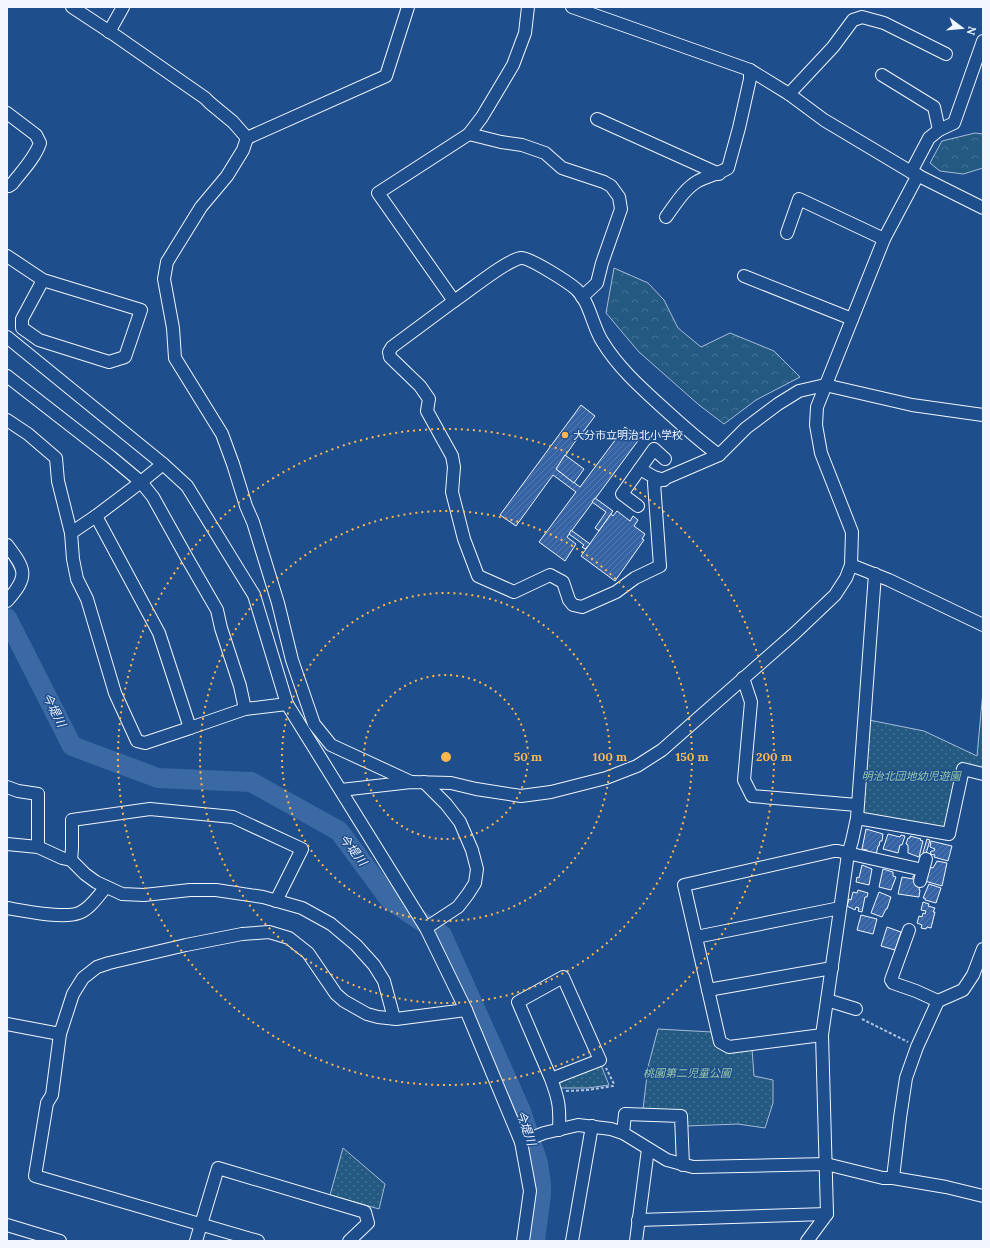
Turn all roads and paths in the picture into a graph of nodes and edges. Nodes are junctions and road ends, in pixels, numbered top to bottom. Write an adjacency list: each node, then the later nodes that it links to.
1 (72, 7): 7 (street)
2 (123, 7): 7 (street)
3 (408, 7): 17 (street)
4 (528, 7): 16 (street)
5 (572, 7): 6 (street)
6 (603, 12): 10 (street)
7 (109, 32): 17 (street)
8 (983, 41): 15 (street)
9 (946, 54): 12 (street)
10 (750, 70): 12 (street); 18 (street)
11 (882, 76): 15 (street)
12 (789, 94): 19 (street)
13 (7, 113): 20 (street)
14 (597, 119): 18 (street)
15 (938, 130): 19 (street)
16 (469, 134): 28 (street); 29 (street)
17 (247, 138): 55 (street)
18 (719, 174): 22 (street)
19 (915, 174): 21 (street); 24 (street)
20 (7, 186)
21 (983, 208)
22 (666, 217)
23 (787, 233): 24 (street)
24 (884, 239): 30 (street)
25 (7, 256): 27 (street)
26 (744, 276): 30 (street)
27 (44, 280): 27 (street)
28 (582, 297): 29 (street); 36 (street)
29 (454, 301): 40 (street)
30 (852, 320): 33 (street)
31 (7, 337): 38 (street)
32 (7, 376): 41 (street)
33 (825, 385): 34 (street); 36 (street); 46 (street)
34 (983, 415)
35 (7, 420): 44 (street)
36 (719, 455): 40 (street)
37 (665, 459): 39 (street)
38 (163, 464): 41 (street); 51 (street)
39 (640, 469): 40 (street); 42 (street)
40 (664, 480)
41 (140, 482): 43 (street); 52 (street)
42 (638, 506)
43 (96, 516): 44 (street); 53 (street)
44 (71, 533): 53 (street)
45 (7, 545): 48 (street)
46 (851, 565): 47 (street); 50 (street)
47 (875, 574): 49 (street); 59 (street)
48 (7, 601)
49 (983, 625)
50 (743, 678): 56 (street); 59 (street)
51 (287, 704): 52 (street); 58 (street)
52 (245, 709): 53 (street)
53 (190, 728)
54 (983, 774): 60 (street)
55 (411, 782): 56 (street); 58 (street)
56 (424, 782): 70 (street)
57 (7, 787): 62 (street)
58 (341, 790): 70 (street)
59 (858, 805): 60 (street)
60 (857, 818): 63 (street)
61 (7, 844): 62 (street)
62 (38, 847): 64 (street)
63 (848, 854): 65 (street); 69 (street); 72 (street)
64 (71, 860): 66 (street); 67 (street)
65 (923, 870)
66 (106, 887): 67 (street); 68 (street)
67 (276, 901): 80 (street)
68 (7, 908)
69 (840, 908): 72 (street); 74 (street)
70 (426, 928): 79 (street)
71 (909, 930): 77 (street)
72 (696, 937): 75 (street)
73 (983, 949): 77 (street)
74 (832, 968): 75 (street); 76 (street)
75 (708, 990): 83 (street)
76 (827, 1000): 78 (street); 83 (street)
77 (938, 1001): 84 (street)
78 (855, 1009): 84 (path)
79 (466, 1010): 80 (street); 91 (street)
80 (394, 1018): 82 (street)
81 (7, 1024): 82 (street)
82 (60, 1034): 99 (street)
83 (822, 1035): 93 (street)
84 (918, 1045): 95 (street)
85 (600, 1060): 86 (street); 86 (street); 87 (path)
86 (551, 1079): 89 (street)
87 (565, 1091)
88 (592, 1126): 89 (street); 90 (street); 106 (street)
89 (559, 1130): 91 (street)
90 (623, 1133): 92 (street); 94 (street)
91 (524, 1141): 105 (street)
92 (648, 1149): 94 (street); 98 (street)
93 (826, 1164): 94 (street); 95 (street); 97 (street)
94 (683, 1165)
95 (893, 1178): 96 (street)
96 (983, 1196)
97 (827, 1214): 98 (street); 108 (street)
98 (638, 1220): 107 (street)
99 (201, 1224): 102 (street); 103 (street); 104 (street)
100 (7, 1226): 101 (street)
101 (60, 1241)
102 (196, 1241)
103 (258, 1241)
104 (349, 1241)
105 (523, 1241)
106 (572, 1241)
107 (636, 1241)
108 (807, 1241)

